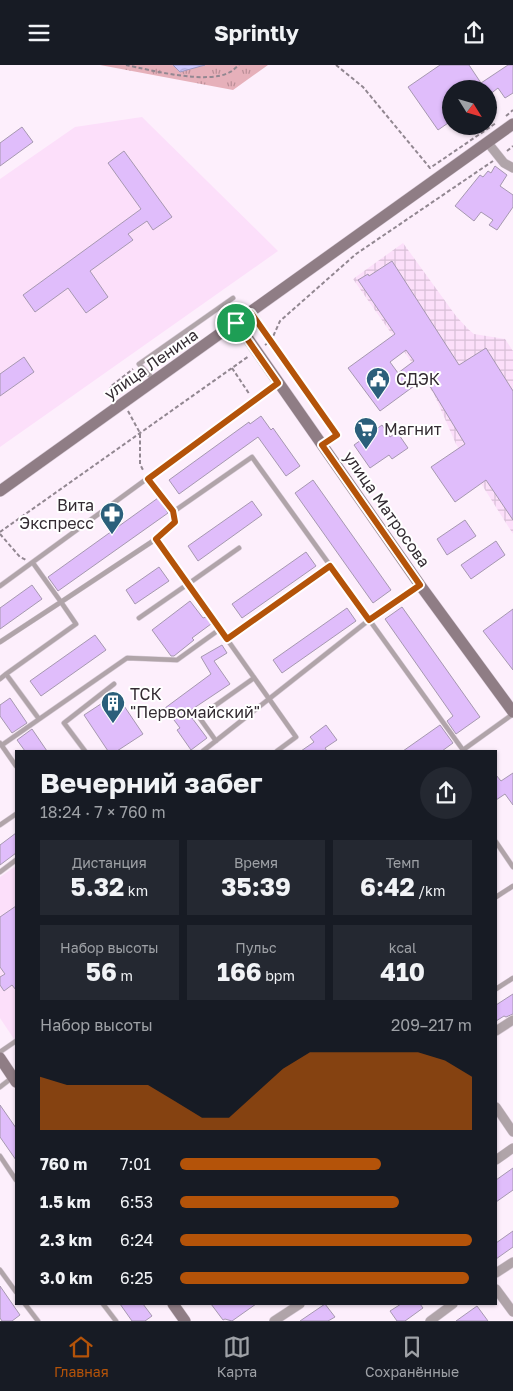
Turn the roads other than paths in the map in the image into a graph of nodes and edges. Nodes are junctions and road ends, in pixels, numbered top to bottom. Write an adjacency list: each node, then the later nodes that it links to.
1 (513, 125): 2 (main road, улица Ленина)
2 (488, 143): 3 (street); 5 (main road, улица Ленина)
3 (513, 168)
4 (233, 298): 6 (lane)
5 (236, 323): 6 (main road, улица Ленина); 7 (main road, улица Матросова)
6 (155, 381): 9 (main road, улица Ленина)
7 (278, 383): 8 (lane); 16 (main road, улица Матросова)
8 (148, 479): 10 (lane); 13 (lane)
9 (0, 491)
10 (173, 511): 11 (lane); 14 (lane)
11 (156, 539): 15 (lane); 18 (lane)
12 (239, 548): 15 (lane)
13 (33, 563): 17 (lane); 18 (lane)
14 (330, 566): 20 (lane); 22 (lane)
15 (188, 585): 19 (lane); 21 (lane)
16 (420, 585): 20 (lane); 29 (main road, улица Матросова)
17 (0, 586)
18 (62, 602): 23 (lane); 24 (lane)
19 (139, 618)
20 (369, 620): 28 (lane); 36 (lane)
21 (220, 629): 22 (lane); 30 (lane)
22 (227, 639): 25 (lane)
23 (0, 642)
24 (6, 674): 26 (lane); 30 (lane)
25 (254, 678): 28 (lane); 31 (lane)
26 (0, 679)
27 (114, 684): 33 (lane)
28 (269, 698): 31 (lane); 35 (lane)
29 (513, 713): 37 (lane)
30 (39, 719): 32 (lane)
31 (216, 741): 34 (lane)
32 (1, 744): 38 (lane)
33 (84, 750)
34 (207, 750)
35 (277, 750)
36 (461, 750)
37 (463, 750)
38 (15, 765)
39 (15, 815): 40 (lane)
40 (0, 825)
41 (497, 843): 43 (lane)
42 (15, 861): 44 (lane)
43 (513, 867)
44 (0, 872)
45 (513, 886): 46 (lane)
46 (497, 896)
47 (513, 978): 48 (lane)
48 (497, 988)
49 (513, 1020): 50 (street)
50 (497, 1030)
51 (15, 1042): 52 (lane)
52 (0, 1052)
53 (0, 1058): 54 (main road)
54 (15, 1080): 55 (lane)
55 (0, 1087)
56 (497, 1108): 57 (street)
57 (513, 1132)
58 (513, 1148): 60 (street)
59 (0, 1156): 61 (lane)
60 (497, 1159)
61 (15, 1178)
62 (513, 1262): 64 (street)
63 (0, 1270): 66 (lane)
64 (497, 1272)
65 (497, 1290): 72 (street)
66 (15, 1291)
67 (26, 1305): 74 (lane)
68 (104, 1305): 75 (lane)
69 (173, 1305): 73 (main road)
70 (298, 1305): 76 (street)
71 (453, 1305): 77 (street)
72 (513, 1311)
73 (180, 1319)
74 (38, 1321)
75 (116, 1321)
76 (274, 1321)
77 (430, 1321)

